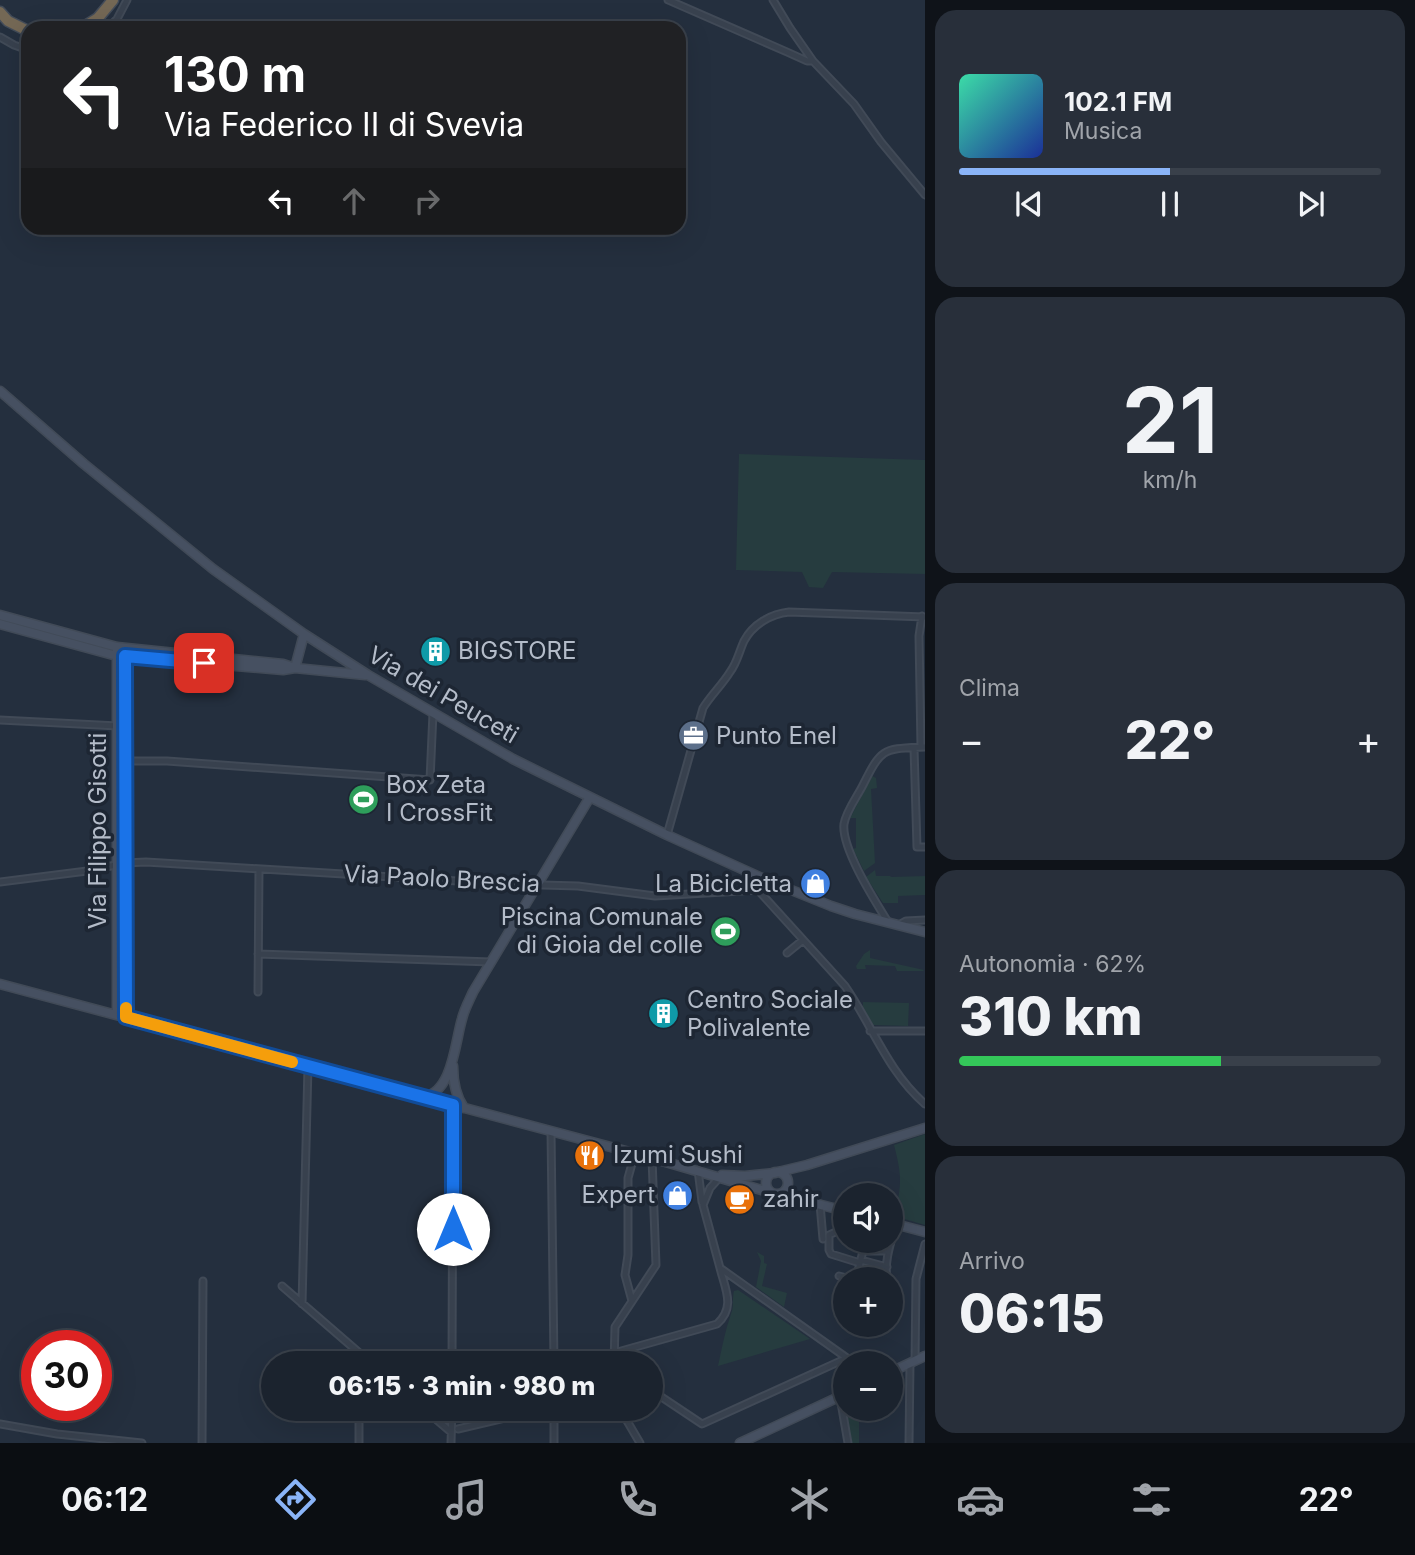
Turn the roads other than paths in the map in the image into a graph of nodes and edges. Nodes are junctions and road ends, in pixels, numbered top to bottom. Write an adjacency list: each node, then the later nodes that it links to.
1 (114, 0): 6 (highway)
2 (127, 0): 7 (street)
3 (668, 0): 11 (street)
4 (773, 0): 11 (street)
5 (0, 12): 8 (highway)
6 (93, 21)
7 (114, 21)
8 (21, 27)
9 (0, 37): 10 (street)
10 (21, 48)
11 (813, 61): 12 (street)
12 (925, 195)
13 (0, 391): 17 (main road, Via dei Peuceti)
14 (0, 615): 18 (main road)
15 (923, 617): 24 (street); 30 (street)
16 (0, 624): 18 (main road)
17 (304, 634): 19 (main road); 20 (main road, Via dei Peuceti)
18 (121, 652): 19 (main road); 23 (main road, Via Filippo Gisotti)
19 (295, 668): 20 (main road)
20 (368, 675): 21 (main road, Via dei Peuceti)
21 (433, 713): 26 (street); 27 (main road, Via dei Peuceti)
22 (0, 720): 23 (street)
23 (121, 726): 26 (main road, Via Filippo Gisotti)
24 (923, 747): 25 (street)
25 (914, 748): 28 (street); 39 (street)
26 (121, 761): 32 (main road, Via Filippo Gisotti)
27 (590, 797): 30 (main road, Via dei Peuceti); 36 (main road)
28 (916, 815): 29 (street); 31 (street)
29 (925, 815)
30 (667, 835): 34 (main road, Via dei Peuceti)
31 (925, 847)
32 (121, 864): 33 (street, Via Paolo Brescia); 35 (street, Via Paolo Brescia); 48 (main road, Via Filippo Gisotti)
33 (259, 869): 36 (street, Via Paolo Brescia); 44 (street)
34 (764, 879): 37 (street); 39 (main road, Via dei Peuceti)
35 (0, 882)
36 (537, 885): 37 (street, Via Paolo Brescia); 45 (main road)
37 (758, 890): 42 (street)
38 (925, 920): 40 (street)
39 (888, 922): 40 (main road, Via dei Peuceti)
40 (899, 925): 41 (main road, Via dei Peuceti)
41 (925, 932)
42 (803, 940): 43 (street); 49 (street)
43 (788, 953)
44 (258, 954): 45 (street); 47 (street)
45 (491, 962): 52 (main road)
46 (0, 984): 48 (main road)
47 (258, 992)
48 (122, 1016): 51 (main road)
49 (870, 1031): 50 (street); 55 (street)
50 (925, 1031)
51 (308, 1066): 53 (main road); 86 (street)
52 (451, 1076): 53 (main road); 54 (main road); 56 (main road)
53 (425, 1097): 54 (main road)
54 (449, 1104): 56 (main road); 88 (street)
55 (925, 1104)
56 (464, 1108): 58 (main road)
57 (923, 1128): 61 (main road)
58 (551, 1131): 59 (main road); 89 (street)
59 (635, 1153): 60 (main road); 85 (street)
60 (652, 1157): 62 (main road); 85 (street)
61 (807, 1165): 63 (main road); 66 (main road)
62 (698, 1170): 64 (main road); 70 (street)
63 (776, 1172): 64 (main road); 66 (main road); 67 (main road)
64 (709, 1173): 65 (main road)
65 (719, 1177): 67 (main road); 70 (street)
66 (788, 1183): 67 (main road); 68 (main road)
67 (775, 1194): 68 (main road)
68 (796, 1198): 69 (main road)
69 (820, 1204): 71 (main road); 75 (street)
70 (703, 1205): 82 (street)
71 (833, 1207)
72 (903, 1226): 73 (main road)
73 (925, 1232)
74 (833, 1233): 79 (street)
75 (822, 1239)
76 (925, 1244): 94 (street)
77 (863, 1253): 79 (street)
78 (888, 1253): 80 (street)
79 (861, 1261): 80 (street); 81 (street)
80 (887, 1266)
81 (859, 1267)
82 (720, 1268): 91 (street); 92 (street)
83 (203, 1281): 109 (street)
84 (282, 1286): 86 (street)
85 (632, 1301): 90 (street)
86 (302, 1304): 87 (street)
87 (357, 1351)
88 (452, 1351)
89 (554, 1351)
90 (614, 1351)
91 (621, 1351)
92 (834, 1351)
93 (925, 1356): 94 (main road)
94 (913, 1362): 96 (main road); 116 (street)
95 (833, 1367): 97 (street)
96 (903, 1367)
97 (663, 1398)
98 (833, 1401): 114 (main road)
99 (359, 1421): 110 (street)
100 (441, 1421): 107 (street)
101 (454, 1421): 107 (street)
102 (495, 1421): 107 (street)
103 (554, 1421): 112 (street)
104 (627, 1421): 113 (street)
105 (846, 1421): 115 (street)
106 (0, 1424): 108 (street)
107 (455, 1431): 111 (street)
108 (142, 1443)
109 (201, 1443)
110 (359, 1443)
111 (451, 1443)
112 (555, 1443)
113 (640, 1443)
114 (740, 1443)
115 (848, 1443)
116 (909, 1443)

